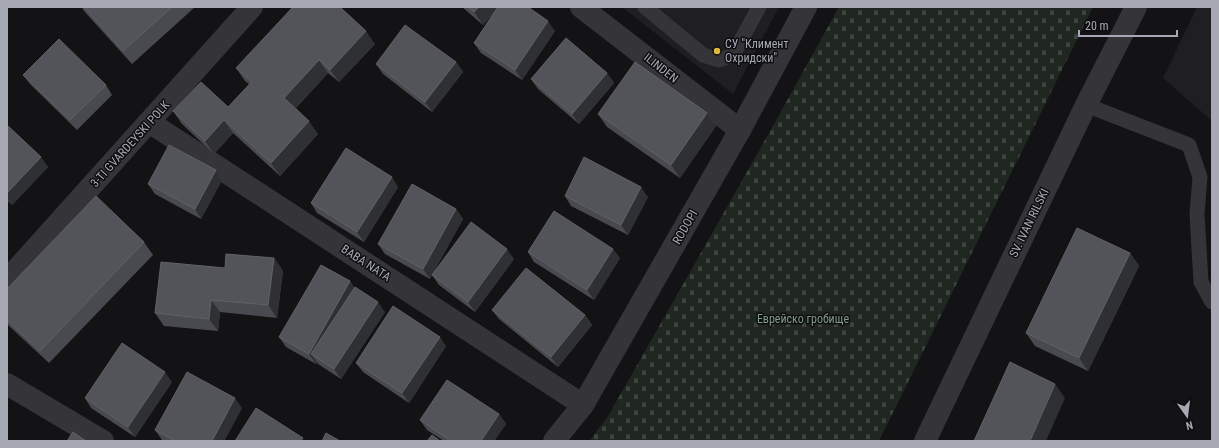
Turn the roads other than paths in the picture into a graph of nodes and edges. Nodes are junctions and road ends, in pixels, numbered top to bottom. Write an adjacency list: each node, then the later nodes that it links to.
1 (252, 7): 8 (street, 3-TI GVARDEYSKI POLK)
2 (581, 7): 9 (street, ILINDEN)
3 (645, 7): 4 (lane)
4 (759, 7)
5 (806, 7): 9 (street, RODOPI)
6 (1136, 7): 7 (street, SV. IVAN RILSKI)
7 (1086, 105): 11 (lane); 16 (street, SV. IVAN RILSKI)
8 (150, 122): 10 (street, 3-TI GVARDEYSKI POLK); 13 (street, BABA NATA)
9 (740, 130): 13 (street, RODOPI)
10 (7, 280)
11 (1212, 302)
12 (7, 384): 14 (street)
13 (583, 404): 15 (street, RODOPI)
14 (103, 441)
15 (554, 441)
16 (925, 441)

